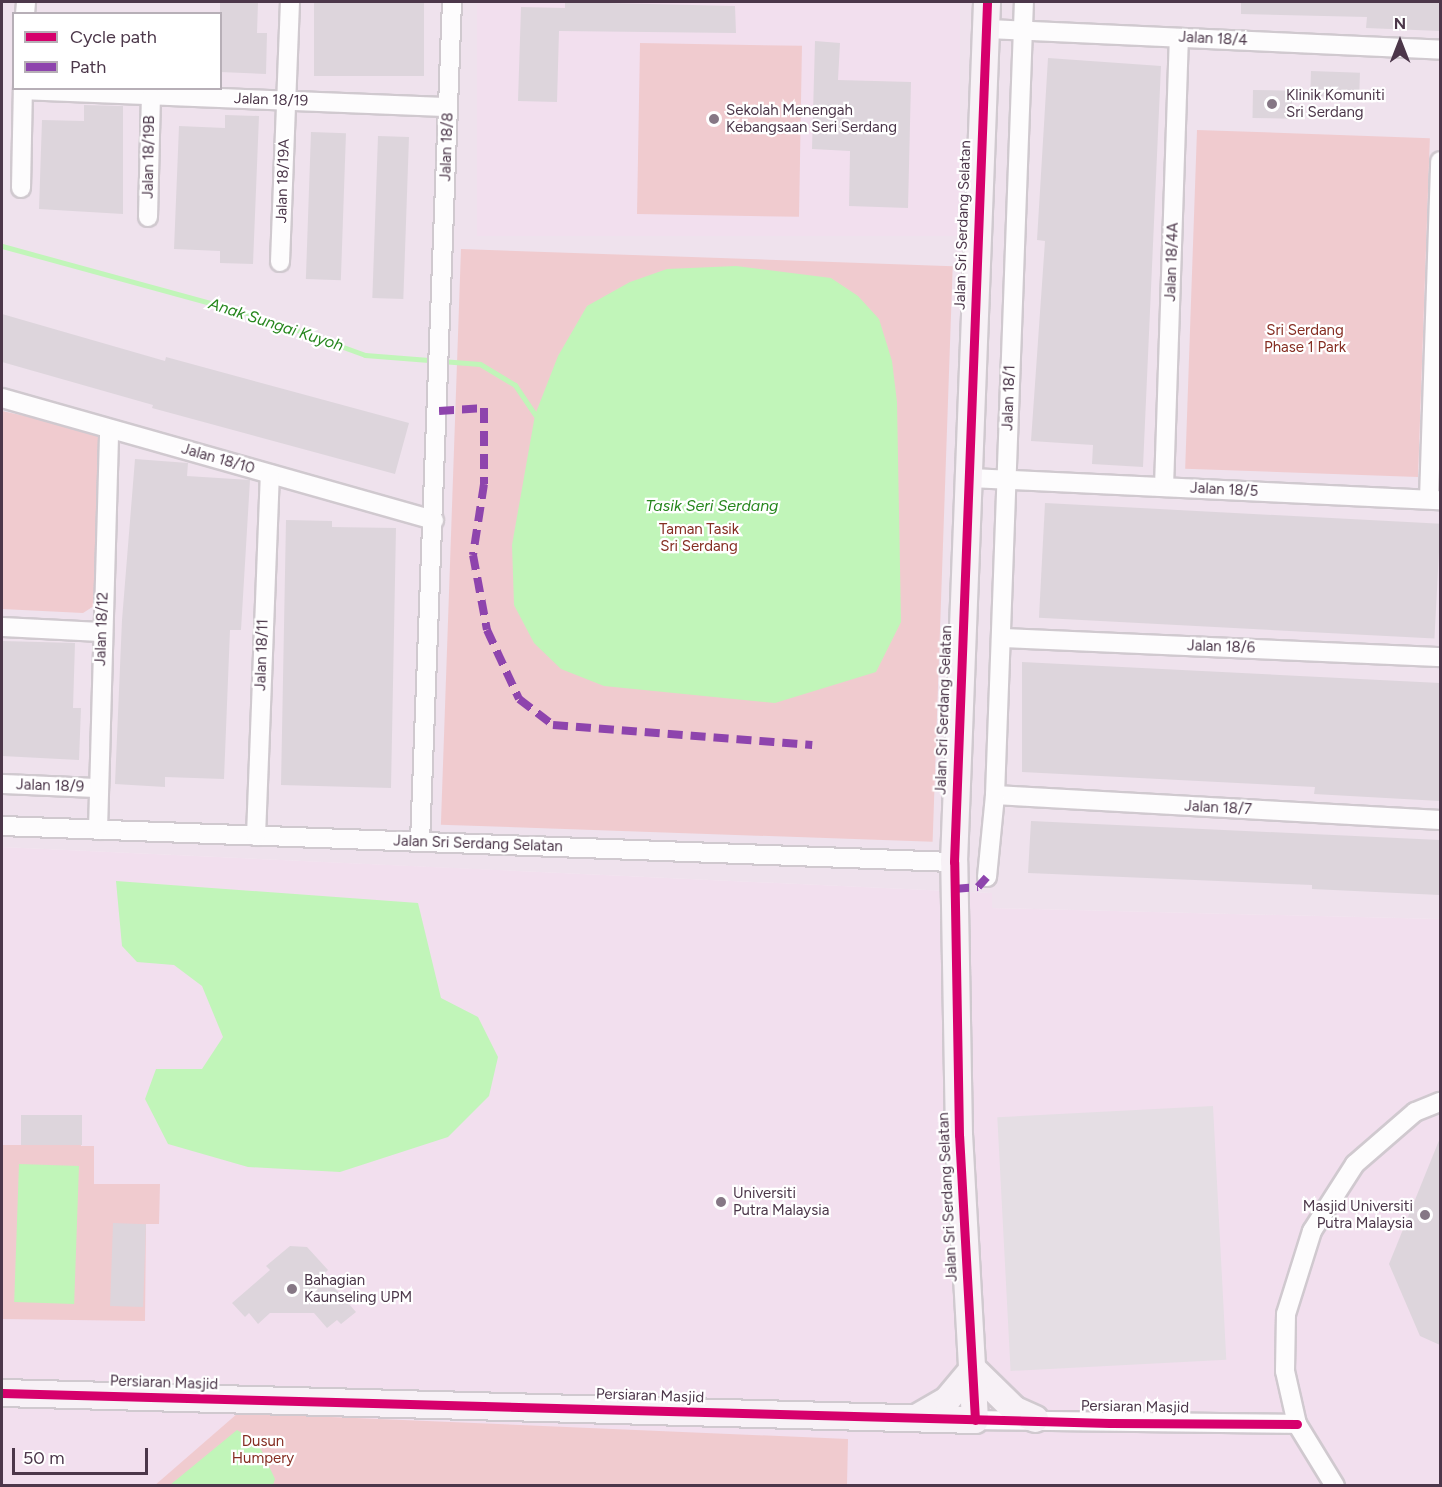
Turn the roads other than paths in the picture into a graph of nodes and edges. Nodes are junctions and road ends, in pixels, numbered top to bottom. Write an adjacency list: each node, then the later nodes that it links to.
1 (290, 2): 12 (street, Jalan 18/19A)
2 (452, 2): 13 (street, Jalan 18/8)
3 (987, 2): 5 (street, Jalan Sri Serdang Selatan)
4 (1024, 2): 6 (street, Jalan 18/1)
5 (986, 29): 6 (street, Jalan 18/4); 21 (street, Jalan Sri Serdang Selatan)
6 (1022, 30): 7 (street, Jalan 18/4); 22 (street, Jalan 18/1)
7 (1179, 38): 8 (street, Jalan 18/4); 23 (street, Jalan 18/4A)
8 (1440, 50)
9 (23, 90): 15 (street)
10 (39, 90): 11 (street, Jalan 18/19)
11 (151, 97): 12 (street, Jalan 18/19); 16 (street, Jalan 18/19B)
12 (286, 100): 13 (street, Jalan 18/19); 17 (street, Jalan 18/19A)
13 (448, 107): 25 (street, Jalan 18/8)
14 (1440, 161): 24 (street)
15 (21, 188)
16 (148, 217)
17 (279, 262)
18 (2, 398): 19 (street, Jalan 18/10)
19 (109, 429): 20 (street, Jalan 18/10); 27 (street, Jalan 18/12)
20 (270, 474): 25 (street, Jalan 18/10); 36 (street, Jalan 18/11)
21 (969, 478): 22 (street, Jalan 18/5); 38 (street, Jalan Sri Serdang Selatan)
22 (1006, 480): 23 (street, Jalan 18/5); 28 (street, Jalan 18/1)
23 (1164, 487): 24 (street, Jalan 18/5)
24 (1435, 500)
25 (434, 520): 37 (street, Jalan 18/8)
26 (2, 627): 27 (street)
27 (101, 632): 31 (street, Jalan 18/12)
28 (1001, 638): 29 (street, Jalan 18/6); 32 (street, Jalan 18/1)
29 (1440, 657)
30 (2, 784): 31 (street, Jalan 18/9)
31 (98, 788): 35 (street, Jalan 18/12)
32 (995, 795): 33 (street, Jalan 18/7); 39 (street, Jalan 18/1)
33 (1440, 820)
34 (2, 826): 35 (street, Jalan Sri Serdang Selatan)
35 (98, 830): 36 (street, Jalan Sri Serdang Selatan)
36 (256, 836): 37 (street, Jalan Sri Serdang Selatan)
37 (420, 842): 38 (street, Jalan Sri Serdang Selatan)
38 (954, 862): 41 (street, Jalan Sri Serdang Selatan)
39 (987, 877)
40 (1440, 1102): 46 (street)
41 (973, 1369): 43 (street); 44 (street); 45 (street, Jalan Sri Serdang Selatan)
42 (2, 1393): 43 (street, Persiaran Masjid)
43 (916, 1418): 45 (street, Persiaran Masjid)
44 (1035, 1419): 45 (street, Persiaran Masjid); 46 (street, Persiaran Masjid)
45 (975, 1420)
46 (1297, 1424): 47 (street)
47 (1335, 1485)

